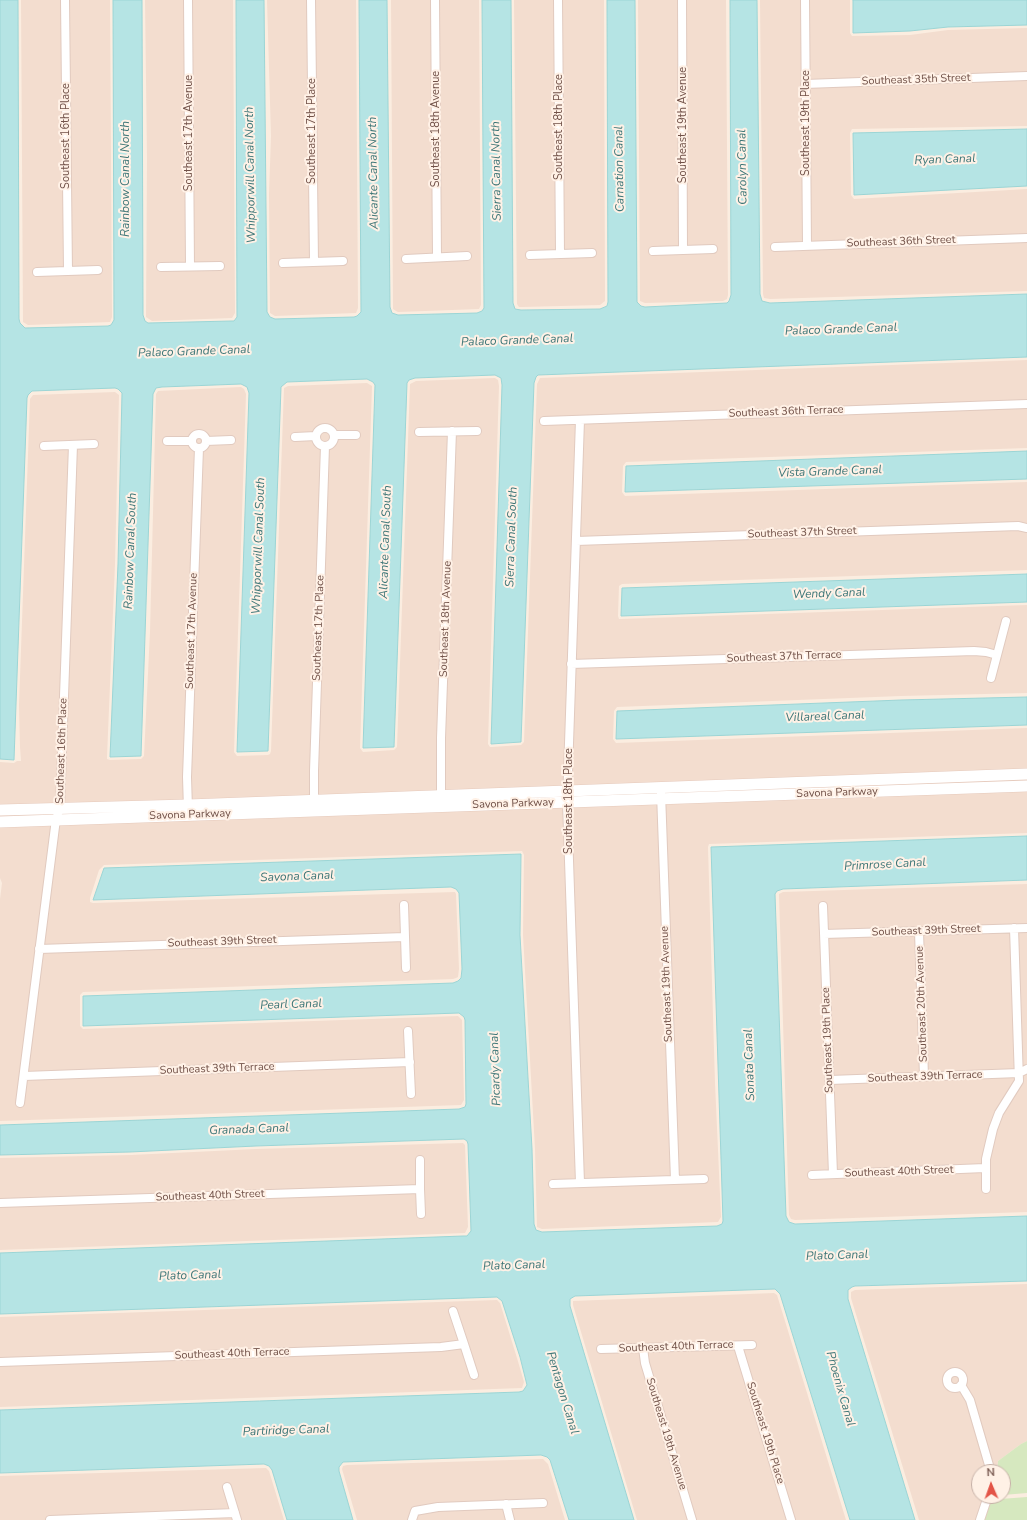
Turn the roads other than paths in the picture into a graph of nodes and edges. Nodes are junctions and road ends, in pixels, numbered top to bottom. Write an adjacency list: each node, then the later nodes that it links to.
1 (65, 0): 29 (street, Southeast 16th Place)
2 (188, 0): 25 (street, Southeast 17th Avenue)
3 (312, 0): 23 (street, Southeast 17th Place)
4 (435, 0): 20 (street, Southeast 18th Avenue)
5 (558, 0): 17 (street, Southeast 18th Place)
6 (682, 0): 14 (street, Southeast 19th Avenue)
7 (805, 0): 9 (street, Southeast 19th Place)
8 (1027, 76): 9 (street, Southeast 35th Street)
9 (805, 84): 11 (street, Southeast 19th Place)
10 (1027, 238): 11 (street, Southeast 36th Street)
11 (807, 246): 12 (street, Southeast 36th Street)
12 (775, 247)
13 (713, 249): 14 (street)
14 (683, 250): 15 (street)
15 (653, 251)
16 (592, 253): 17 (street)
17 (560, 254): 18 (street)
18 (530, 255)
19 (467, 256): 20 (street)
20 (437, 258): 21 (street)
21 (406, 259)
22 (344, 261): 23 (street)
23 (314, 262): 24 (street)
24 (283, 263)
25 (190, 266): 26 (street); 27 (street)
26 (220, 266)
27 (161, 267)
28 (98, 270): 29 (street)
29 (68, 271): 30 (street)
30 (37, 272)
31 (1027, 404): 32 (street, Southeast 36th Terrace)
32 (580, 420): 33 (street, Southeast 36th Terrace); 51 (street, Southeast 18th Place)
33 (544, 421)
34 (452, 431): 35 (street); 36 (street); 62 (street, Southeast 18th Avenue)
35 (477, 431)
36 (419, 432)
37 (334, 435): 38 (street); 39 (street); 48 (street)
38 (356, 435)
39 (316, 436): 40 (street); 48 (street)
40 (295, 437)
41 (206, 440): 42 (street); 44 (street); 49 (street)
42 (232, 440)
43 (167, 441): 44 (street)
44 (191, 441): 49 (street)
45 (94, 444): 46 (street)
46 (73, 445): 47 (street); 64 (street, Southeast 16th Place)
47 (44, 446)
48 (324, 446): 63 (street, Southeast 17th Place)
49 (199, 448): 66 (street, Southeast 17th Avenue)
50 (1027, 528): 51 (street, Southeast 37th Street)
51 (576, 541): 54 (street, Southeast 18th Place)
52 (1006, 621): 53 (street)
53 (997, 655): 54 (street, Southeast 37th Terrace); 55 (street)
54 (572, 664): 61 (street, Southeast 18th Place)
55 (991, 678)
56 (1027, 774): 57 (street, Savona Parkway)
57 (874, 780): 59 (street); 60 (street, Savona Parkway)
58 (1027, 786): 59 (street, Savona Parkway)
59 (874, 792): 60 (street, Savona Parkway)
60 (661, 794): 61 (street, Savona Parkway); 92 (street, Southeast 19th Avenue)
61 (567, 797): 62 (street, Savona Parkway); 93 (street, Southeast 18th Place)
62 (441, 801): 63 (street, Savona Parkway)
63 (314, 805): 66 (street, Savona Parkway)
64 (60, 808): 65 (street, Savona Parkway); 66 (street, Savona Parkway); 67 (street, Southeast 16th Place)
65 (0, 810)
66 (188, 810): 67 (street, Savona Parkway)
67 (56, 819): 68 (street, Savona Parkway); 76 (street, Southeast 16th Place)
68 (0, 822)
69 (404, 905): 75 (street)
70 (823, 906): 74 (street, Southeast 19th Place)
71 (1014, 928): 72 (street, Southeast 39th Street); 73 (street, Southeast 39th Street); 81 (street)
72 (1027, 928)
73 (919, 932): 74 (street, Southeast 39th Street); 83 (street, Southeast 20th Avenue)
74 (824, 934): 84 (street, Southeast 19th Place)
75 (405, 937): 76 (street, Southeast 39th Street); 77 (street)
76 (39, 949): 82 (street, Southeast 16th Place)
77 (406, 968)
78 (408, 1031): 79 (street)
79 (410, 1062): 82 (street, Southeast 39th Terrace); 85 (street)
80 (1027, 1069): 81 (street)
81 (1019, 1074): 83 (street, Southeast 39th Terrace); 88 (street)
82 (24, 1076): 86 (street, Southeast 16th Place)
83 (924, 1076): 84 (street, Southeast 39th Terrace)
84 (830, 1080): 89 (street, Southeast 19th Place)
85 (411, 1094)
86 (20, 1103)
87 (420, 1160): 95 (street)
88 (985, 1168): 89 (street, Southeast 40th Street); 96 (street)
89 (833, 1174): 90 (street, Southeast 40th Street)
90 (812, 1175)
91 (704, 1179): 92 (street)
92 (675, 1180): 93 (street)
93 (580, 1183): 94 (street)
94 (553, 1184)
95 (420, 1189): 97 (street, Southeast 40th Street); 98 (street)
96 (986, 1190)
97 (0, 1203)
98 (421, 1214)
99 (453, 1311): 100 (street)
100 (464, 1344): 105 (street, Southeast 40th Terrace); 106 (street)
101 (752, 1345): 102 (street, Southeast 40th Terrace)
102 (738, 1346): 103 (street, Southeast 40th Terrace); 118 (street, Southeast 19th Place)
103 (643, 1348): 104 (street, Southeast 40th Terrace); 117 (street, Southeast 19th Avenue)
104 (601, 1349)
105 (0, 1362)
106 (474, 1375)
107 (961, 1386): 108 (street)
108 (988, 1464)
109 (227, 1487): 113 (street)
110 (544, 1503): 111 (street)
111 (506, 1504): 115 (street); 116 (street)
112 (985, 1504): 119 (street)
113 (236, 1517): 114 (street)
114 (50, 1520)
115 (412, 1520)
116 (510, 1520)
117 (692, 1520)
118 (791, 1520)
119 (980, 1520)

